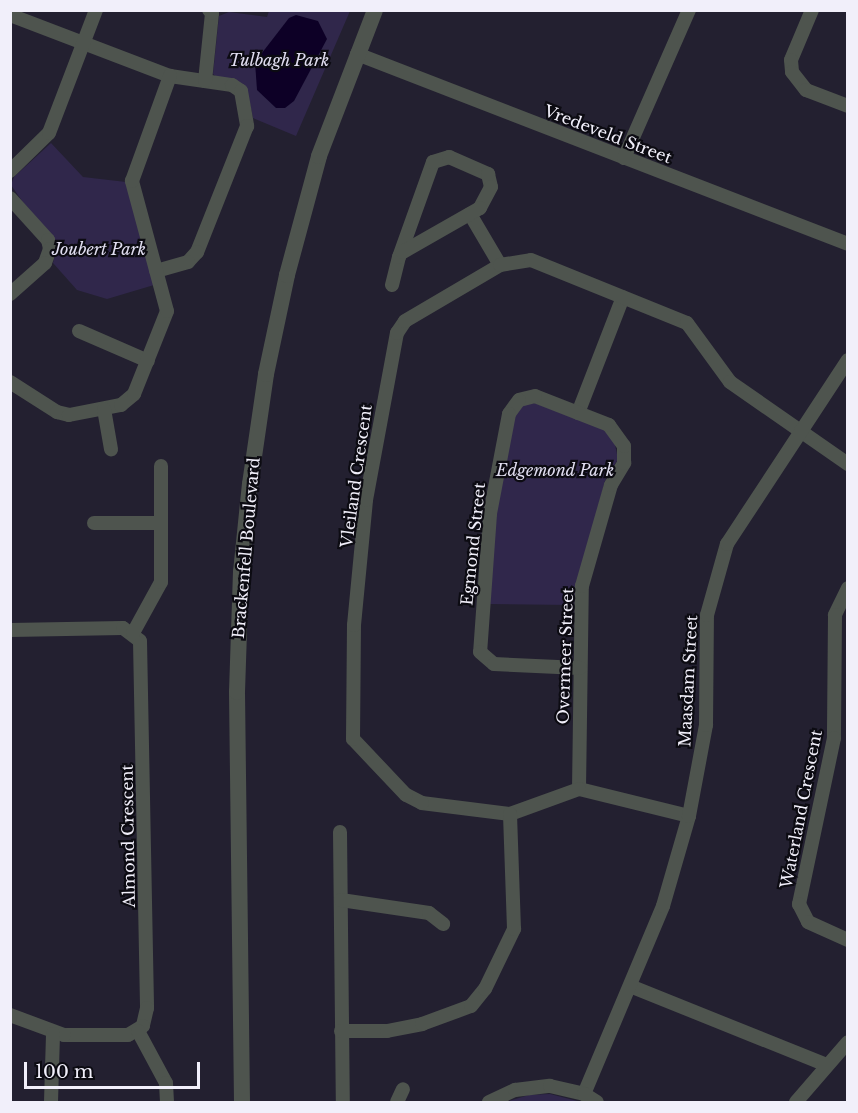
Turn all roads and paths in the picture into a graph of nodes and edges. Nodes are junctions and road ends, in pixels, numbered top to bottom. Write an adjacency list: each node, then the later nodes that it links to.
1 (96, 10): 7 (street)
2 (375, 10): 8 (street, Brackenfell Boulevard)
3 (689, 10): 12 (street)
4 (812, 10): 11 (street)
5 (212, 11): 10 (street)
6 (10, 15): 7 (street)
7 (84, 42): 9 (street); 13 (street)
8 (357, 54): 12 (street, Vredeveld Street); 57 (street, Brackenfell Boulevard)
9 (170, 76): 10 (street); 19 (street)
10 (205, 81): 19 (street)
11 (848, 106)
12 (624, 158): 16 (street, Vredeveld Street)
13 (10, 171)
14 (10, 198): 21 (street)
15 (470, 214): 17 (street); 17 (street); 18 (street)
16 (848, 244)
17 (403, 252): 20 (street)
18 (500, 265): 22 (street, Vleiland Crescent); 40 (street, Vleiland Crescent)
19 (156, 270): 25 (street)
20 (392, 285)
21 (10, 294)
22 (623, 297): 28 (street); 29 (street, Vleiland Crescent)
23 (79, 331): 25 (street)
24 (848, 360): 29 (street, Maasdam Street)
25 (148, 361): 27 (street)
26 (10, 382): 27 (street)
27 (104, 409): 30 (street)
28 (578, 413): 38 (street, Overmeer Street); 38 (street, Egmond Street)
29 (800, 430): 31 (street, Vleiland Crescent); 41 (street, Maasdam Street)
30 (111, 448)
31 (848, 464)
32 (161, 466): 34 (street)
33 (94, 523): 34 (street)
34 (161, 523): 37 (street)
35 (848, 588): 45 (street, Waterland Crescent)
36 (10, 630): 37 (street)
37 (133, 633): 48 (street, Almond Crescent)
38 (580, 668): 39 (street, Overmeer Street)
39 (579, 789): 40 (street, Vleiland Crescent); 41 (street)
40 (510, 814): 49 (street)
41 (689, 816): 46 (street, Maasdam Street)
42 (340, 832): 43 (street)
43 (341, 900): 44 (street); 49 (street)
44 (443, 924)
45 (848, 940)
46 (630, 986): 52 (street); 54 (street, Maasdam Street)
47 (10, 1015): 50 (street)
48 (138, 1031): 50 (street); 56 (street)
49 (341, 1031): 58 (street)
50 (53, 1034): 55 (street)
51 (848, 1042): 52 (street)
52 (827, 1065): 62 (street)
53 (403, 1089): 59 (street)
54 (584, 1094): 60 (street); 61 (street)
55 (51, 1102)
56 (167, 1102)
57 (242, 1102)
58 (343, 1102)
59 (397, 1102)
60 (489, 1102)
61 (597, 1102)
62 (796, 1102)

